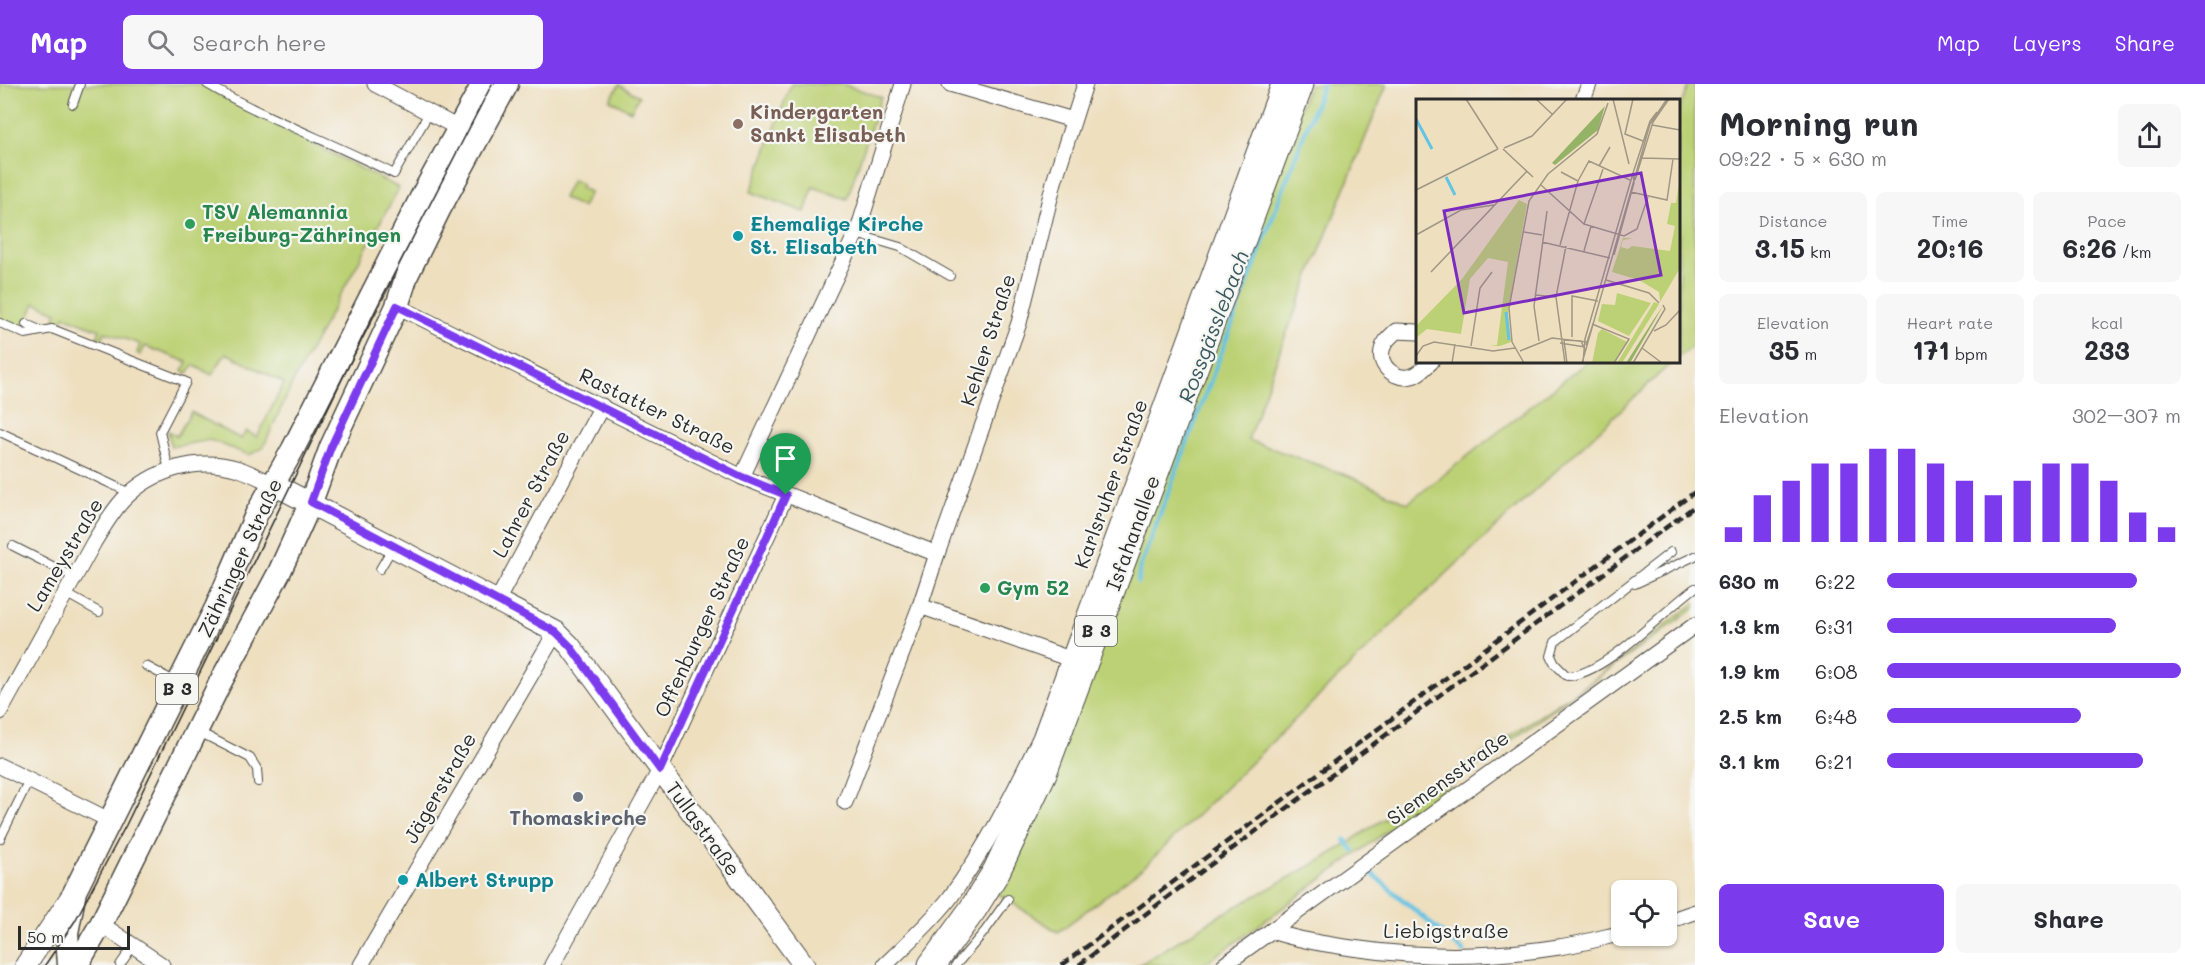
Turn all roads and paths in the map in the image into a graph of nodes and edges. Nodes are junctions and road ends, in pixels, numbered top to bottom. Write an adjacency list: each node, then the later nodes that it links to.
1 (81, 84): 13 (lane)
2 (207, 84): 14 (lane)
3 (375, 84): 14 (street)
4 (507, 84): 19 (main road, Zähringer Straße)
5 (903, 84): 17 (street)
6 (950, 84): 15 (street)
7 (1085, 84): 15 (street, Kehler Straße)
8 (1279, 84): 49 (street, Karlsruher Straße)
9 (1300, 84): 79 (highway, Isfahanallee / B 3)
10 (1589, 84): 12 (street)
11 (481, 85): 16 (main road, Zähringer Straße / B 3)
12 (1583, 99)
13 (73, 104)
14 (429, 113): 16 (street)
15 (1073, 120): 36 (street, Kehler Straße)
16 (460, 129): 29 (main road, Zähringer Straße / B 3)
17 (856, 234): 18 (lane); 28 (street)
18 (950, 276)
19 (397, 306): 25 (street, Rastatter Straße); 32 (main road, Zähringer Straße)
20 (0, 323): 22 (lane)
21 (26, 324): 22 (lane)
22 (43, 332): 27 (lane)
23 (1416, 332): 24 (street)
24 (1430, 363)
25 (602, 406): 28 (street, Rastatter Straße); 44 (street, Lahrer Straße)
26 (0, 432): 30 (lane)
27 (169, 470): 29 (street, Lameystraße); 30 (street, Lameystraße)
28 (742, 477): 31 (street, Rastatter Straße)
29 (273, 484): 32 (street, Tullastraße); 51 (main road, Zähringer Straße / B 3)
30 (130, 493): 40 (street, Lameystraße)
31 (786, 495): 36 (street, Rastatter Straße); 55 (street, Offenburger Straße)
32 (311, 502): 34 (street, Tullastraße); 53 (main road, Zähringer Straße)
33 (13, 546): 40 (lane)
34 (394, 546): 39 (lane); 44 (street, Tullastraße)
35 (1671, 552): 42 (lane)
36 (937, 554): 45 (street, Kehler Straße)
37 (1695, 556): 42 (lane)
38 (1677, 561): 42 (lane)
39 (380, 569)
40 (74, 577): 43 (street, Lameystraße)
41 (1695, 588): 42 (lane)
42 (1623, 590)
43 (65, 593): 46 (lane); 52 (street, Lameystraße)
44 (497, 601): 48 (street, Tullastraße)
45 (920, 606): 49 (street); 58 (street, Kehler Straße)
46 (99, 612)
47 (1695, 625): 66 (street, Siemensstraße)
48 (556, 632): 55 (street, Tullastraße); 75 (street, Jägerstraße)
49 (1070, 659): 78 (street, Karlsruher Straße)
50 (146, 666): 51 (lane)
51 (180, 684): 59 (main road, Zähringer Straße / B 3)
52 (0, 712)
53 (196, 731): 57 (lane); 65 (main road, Zähringer Straße)
54 (0, 766): 56 (street)
55 (660, 770): 76 (street, Offenburger Straße); 77 (street, Tullastraße)
56 (29, 780): 59 (street); 60 (lane)
57 (258, 782)
58 (845, 802)
59 (111, 821): 61 (main road, Zähringer Straße / B 3)
60 (0, 839)
61 (75, 891): 70 (street, Zähringer Straße); 71 (main road, B 3)
62 (1008, 899): 80 (lane)
63 (1695, 912): 64 (street)
64 (1677, 918)
65 (101, 924): 68 (street); 72 (main road, Zähringer Straße)
66 (1272, 931): 69 (street, Liebigstraße); 81 (street, Siemensstraße)
67 (1611, 935): 69 (street, Liebigstraße)
68 (133, 946): 73 (lane); 74 (street)
69 (1458, 960)
70 (26, 965)
71 (69, 965)
72 (77, 965)
73 (120, 965)
74 (162, 965)
75 (361, 965)
76 (552, 965)
77 (804, 965)
78 (885, 965)
79 (932, 965)
80 (956, 965)
81 (1224, 965)

